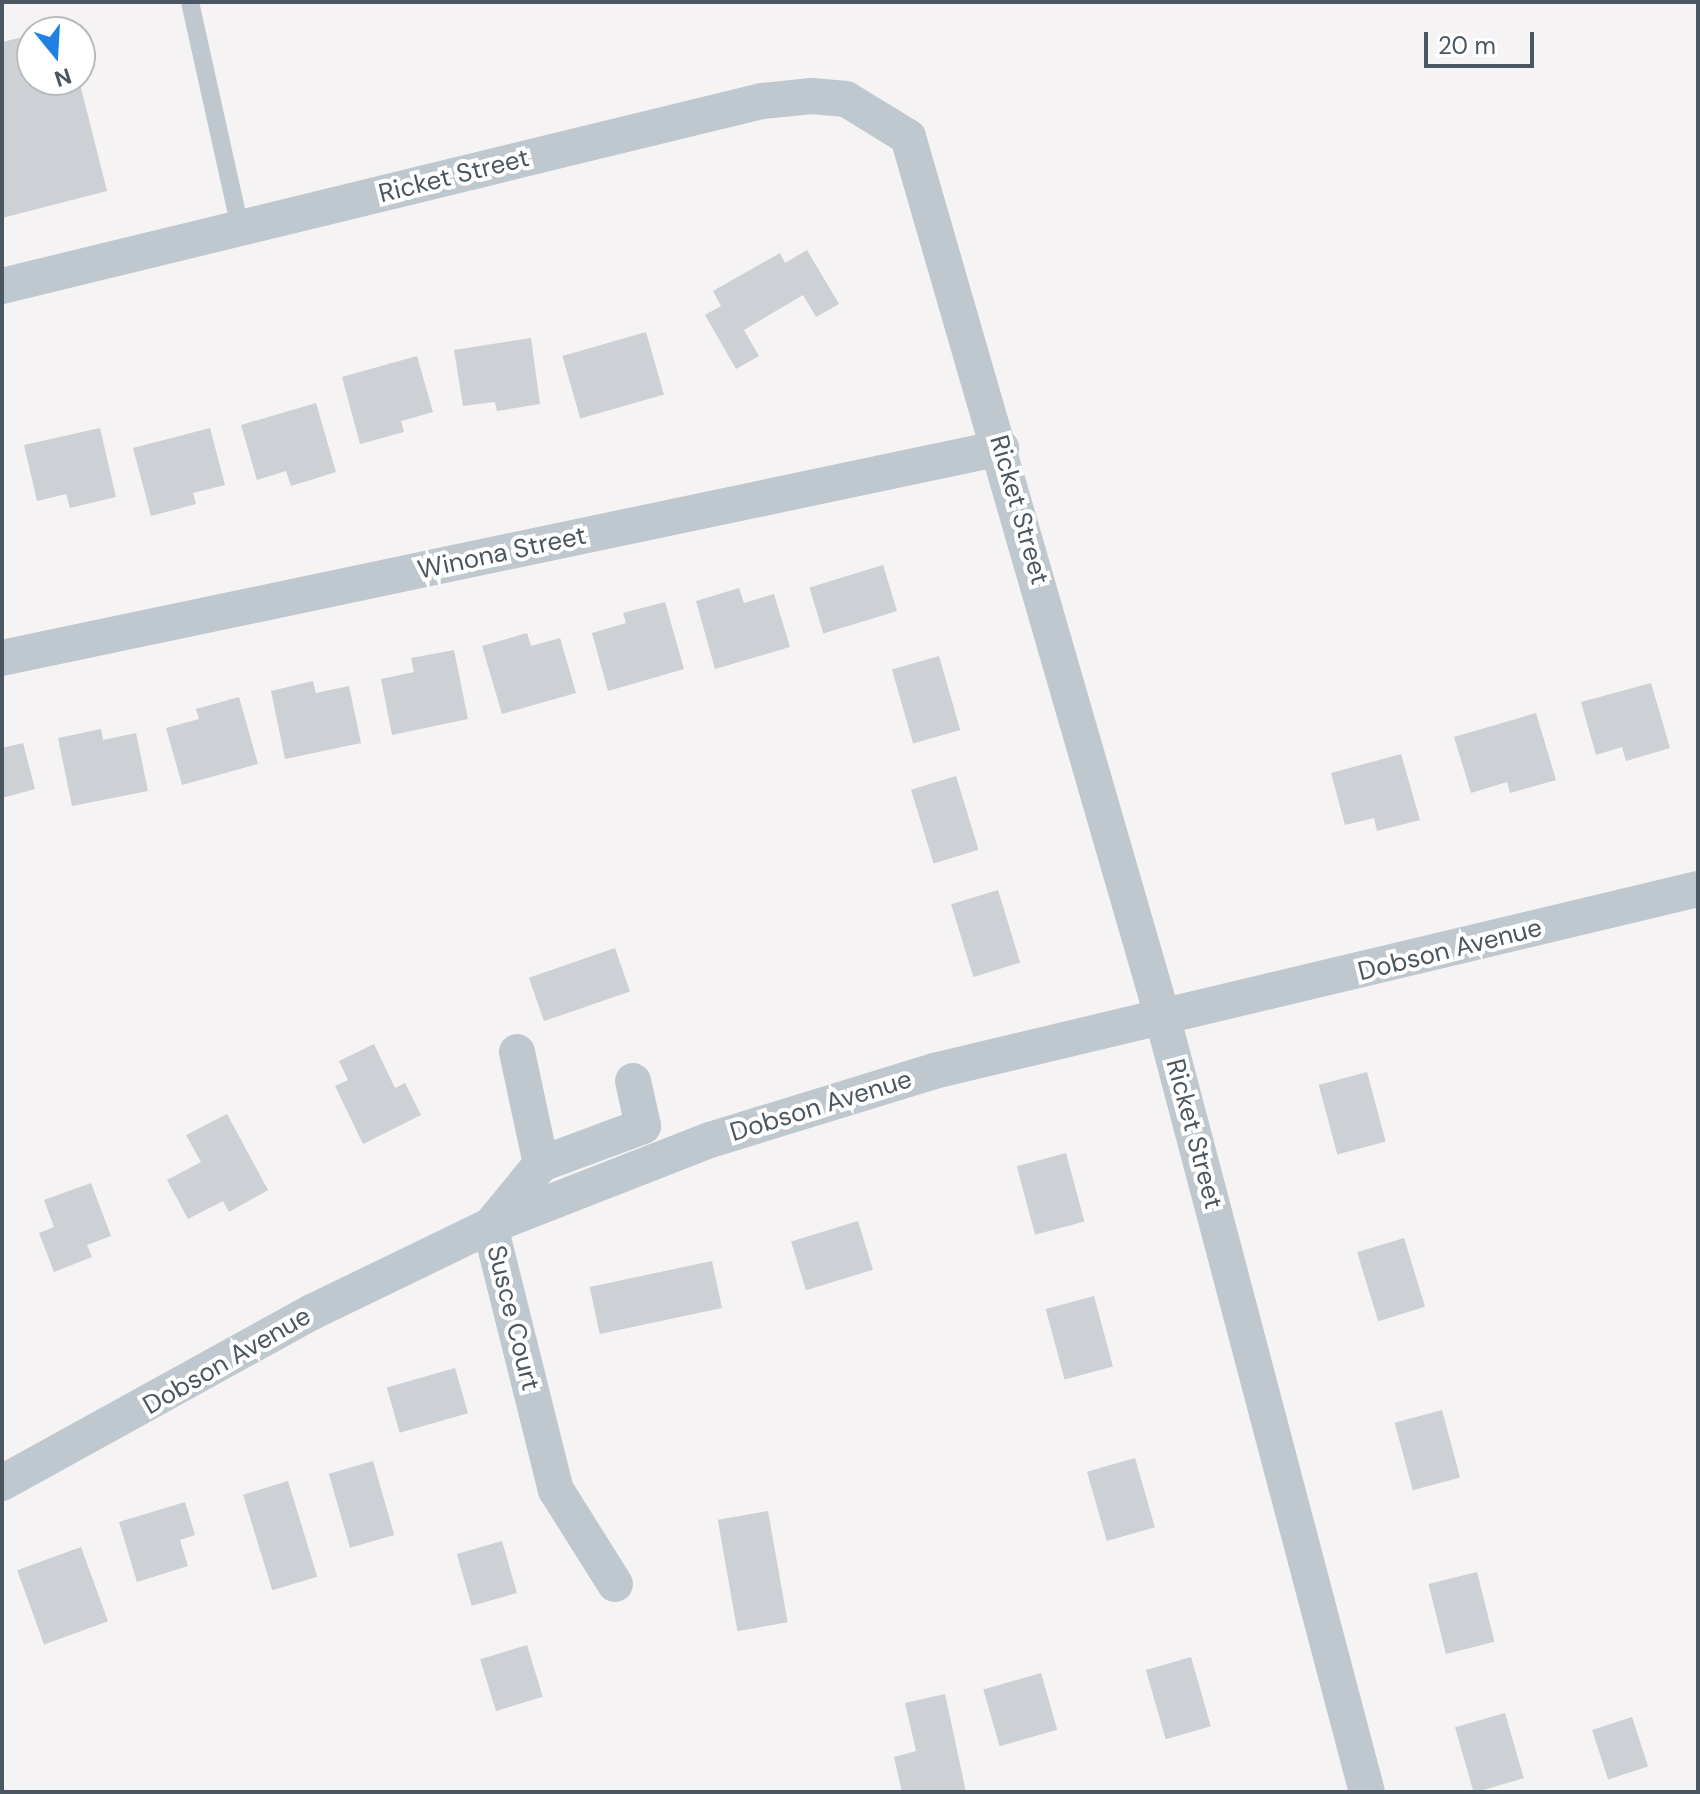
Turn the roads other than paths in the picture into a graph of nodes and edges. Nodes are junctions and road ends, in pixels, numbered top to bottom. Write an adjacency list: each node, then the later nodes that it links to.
1 (190, 2): 2 (lane)
2 (240, 228): 3 (street, Ricket Street); 4 (street, Ricket Street)
3 (2, 286)
4 (1001, 448): 5 (street, Winona Street); 7 (street, Ricket Street)
5 (2, 658)
6 (1698, 889): 7 (street, Dobson Avenue)
7 (1163, 1019): 11 (street, Dobson Avenue); 14 (street, Ricket Street)
8 (517, 1052): 10 (street)
9 (633, 1081): 10 (street)
10 (541, 1164): 11 (street, Susce Court)
11 (490, 1226): 12 (street, Dobson Avenue); 13 (street, Susce Court)
12 (2, 1483)
13 (615, 1584)
14 (1367, 1792)

